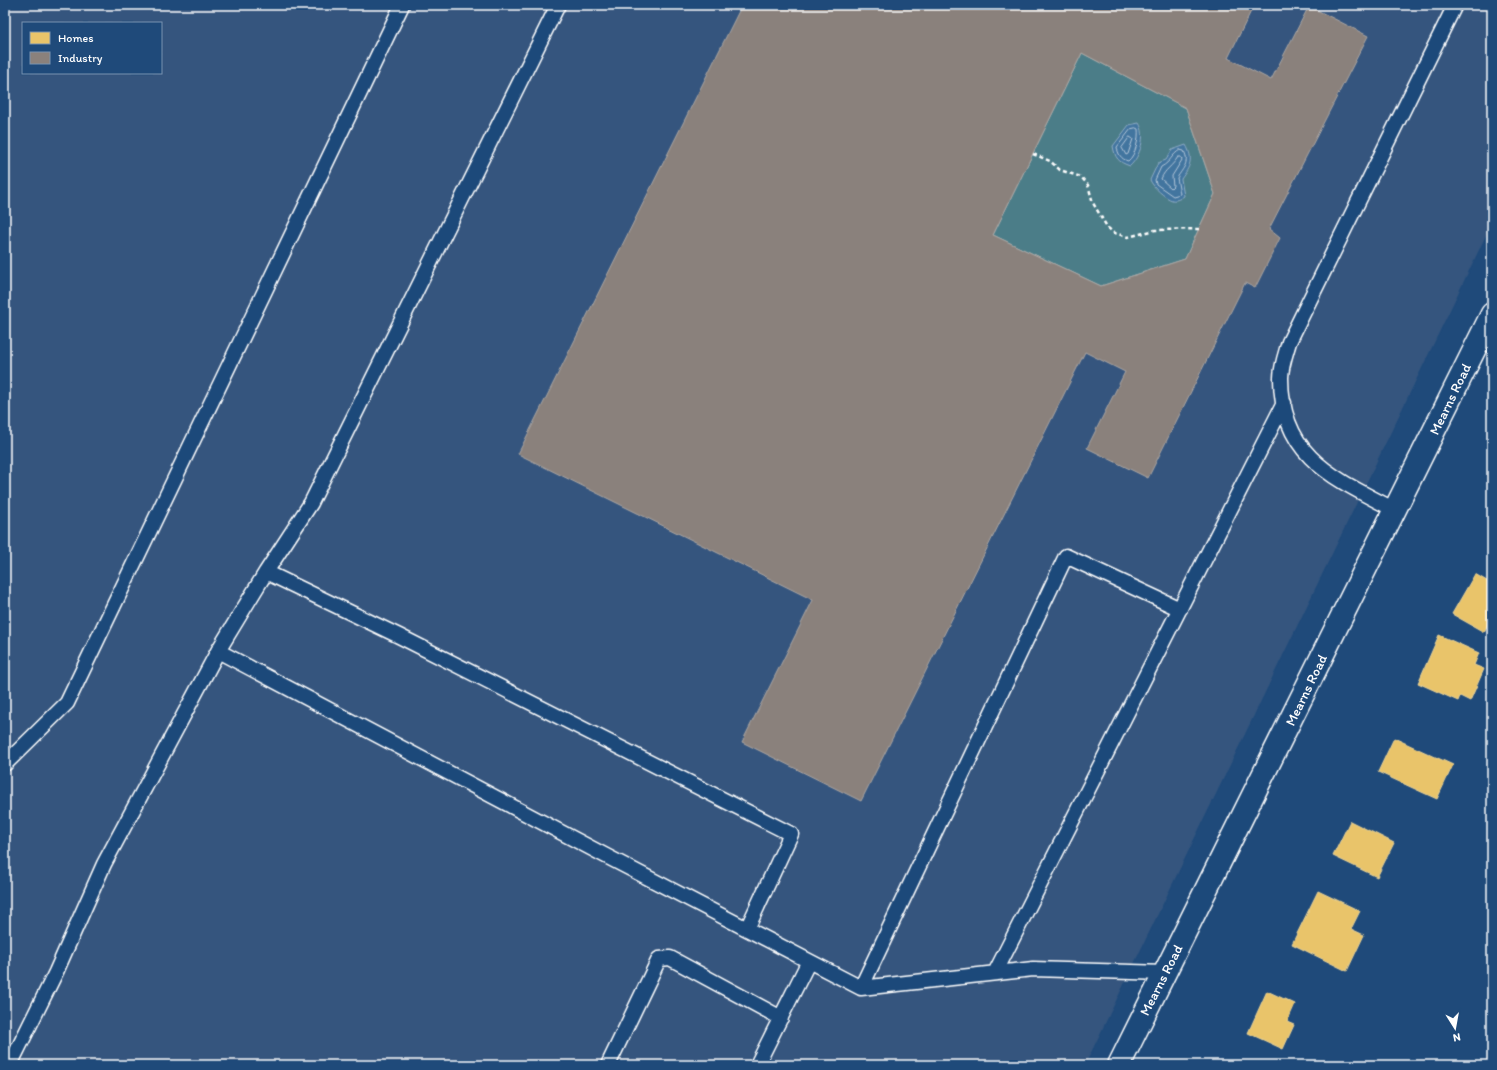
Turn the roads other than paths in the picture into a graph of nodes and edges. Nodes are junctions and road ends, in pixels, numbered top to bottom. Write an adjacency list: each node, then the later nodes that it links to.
1 (402, 5): 10 (lane)
2 (558, 5): 7 (lane)
3 (1455, 5): 5 (lane)
4 (1492, 314): 6 (street, Mearns Road)
5 (1284, 403): 6 (lane); 8 (lane)
6 (1395, 510): 14 (street, Mearns Road)
7 (266, 572): 9 (lane); 11 (lane)
8 (1180, 609): 13 (lane); 15 (lane)
9 (218, 651): 11 (lane); 17 (lane)
10 (5, 764)
11 (747, 929): 12 (lane)
12 (809, 961): 15 (lane); 16 (lane)
13 (995, 973): 14 (lane); 15 (lane)
14 (1165, 973): 20 (street, Mearns Road)
15 (861, 988)
16 (781, 1018): 18 (lane); 19 (lane)
17 (10, 1065)
18 (608, 1065)
19 (757, 1065)
20 (1119, 1065)

